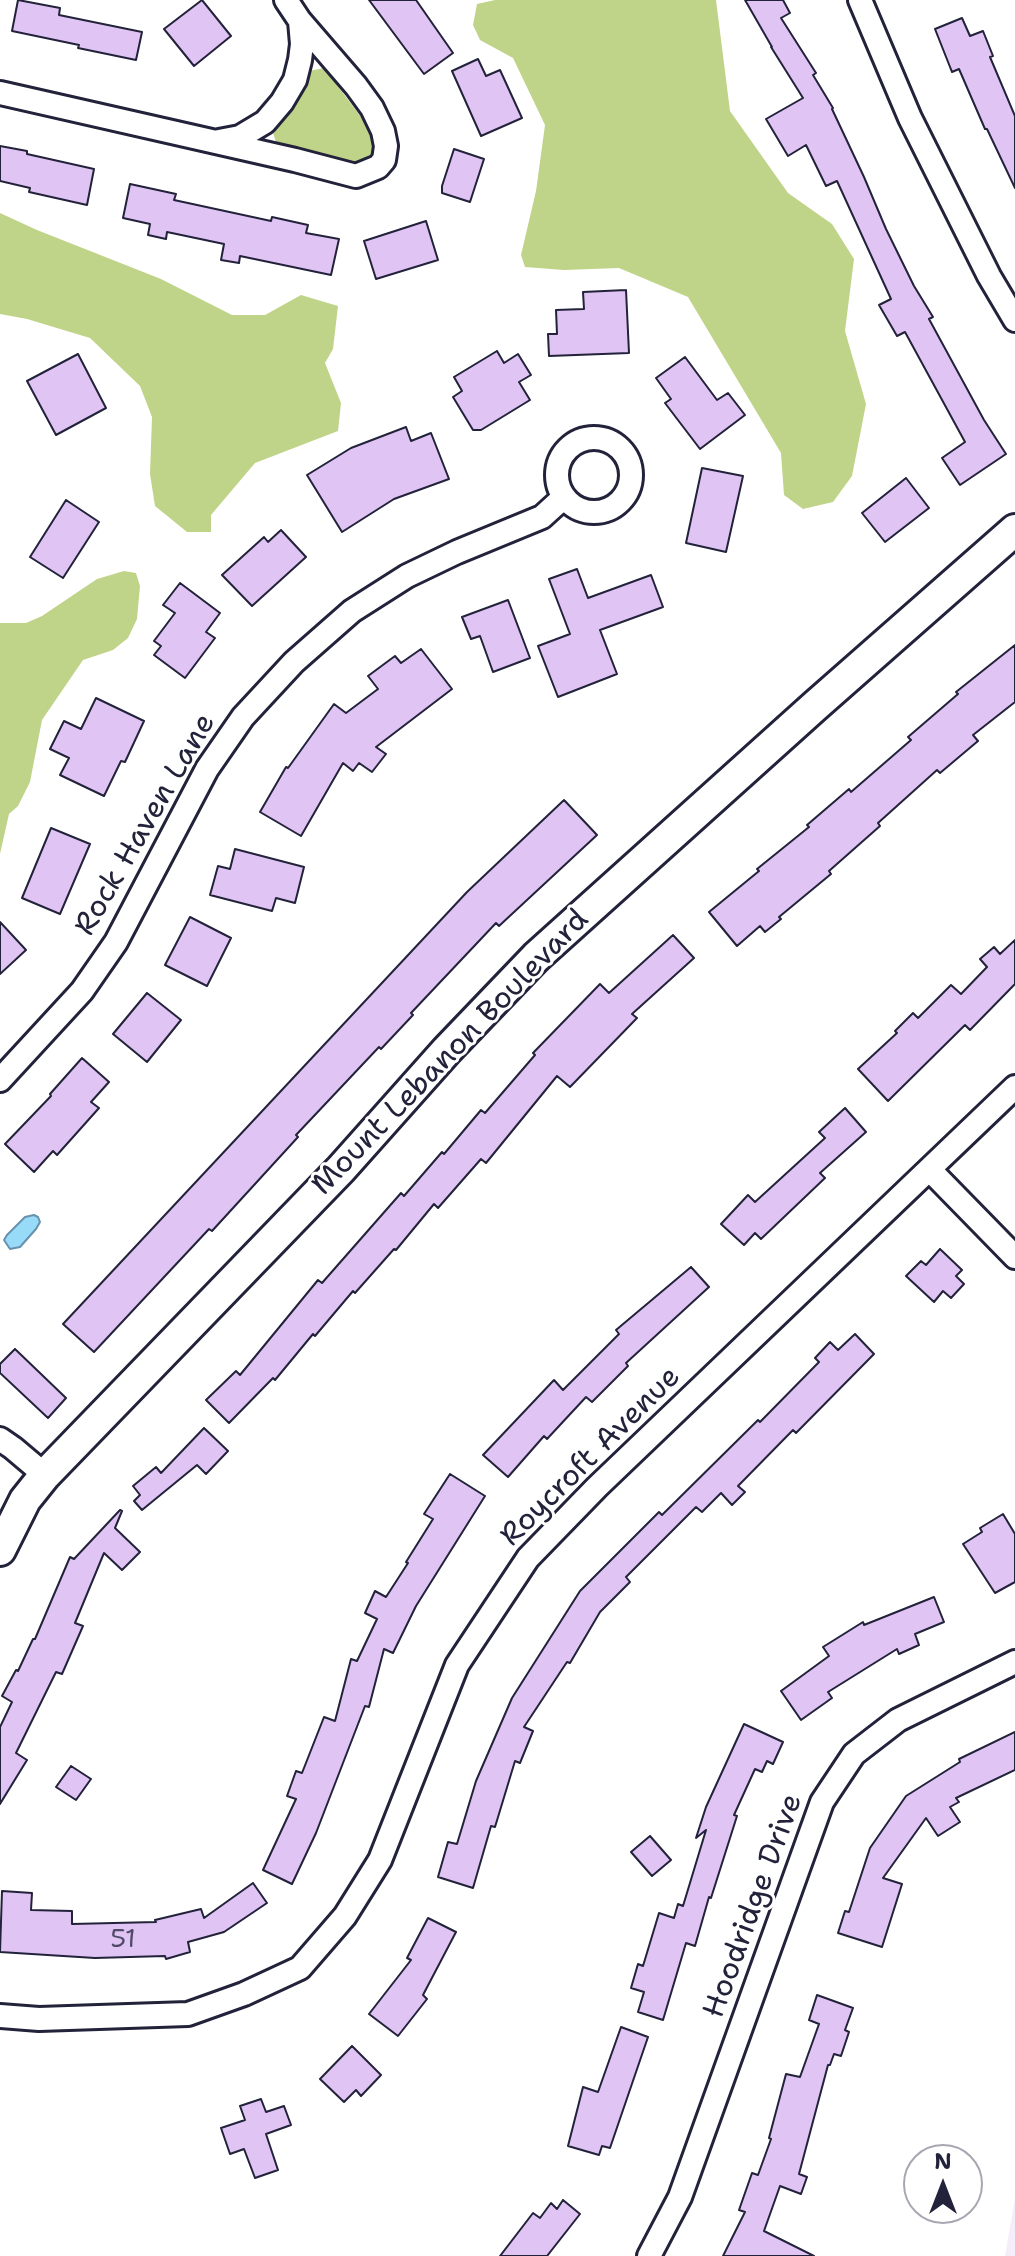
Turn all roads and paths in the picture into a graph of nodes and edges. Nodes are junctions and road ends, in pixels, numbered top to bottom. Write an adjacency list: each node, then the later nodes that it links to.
1 (286, 0): 3 (street)
2 (860, 0): 6 (street)
3 (300, 21): 5 (street); 5 (street)
4 (0, 93): 5 (street)
5 (214, 141)
6 (1015, 320)
7 (564, 497): 9 (street, Rock Haven Lane)
8 (1015, 530): 14 (street, Mount Lebanon Boulevard)
9 (0, 1080)
10 (1015, 1087): 11 (street, Roycroft Avenue)
11 (930, 1170): 12 (street); 17 (street, Roycroft Avenue)
12 (1015, 1257)
13 (0, 1439): 14 (street)
14 (45, 1475): 15 (street, Mount Lebanon Boulevard)
15 (0, 1550)
16 (1015, 1662): 18 (street, Hoodridge Drive)
17 (0, 2016)
18 (649, 2256)

